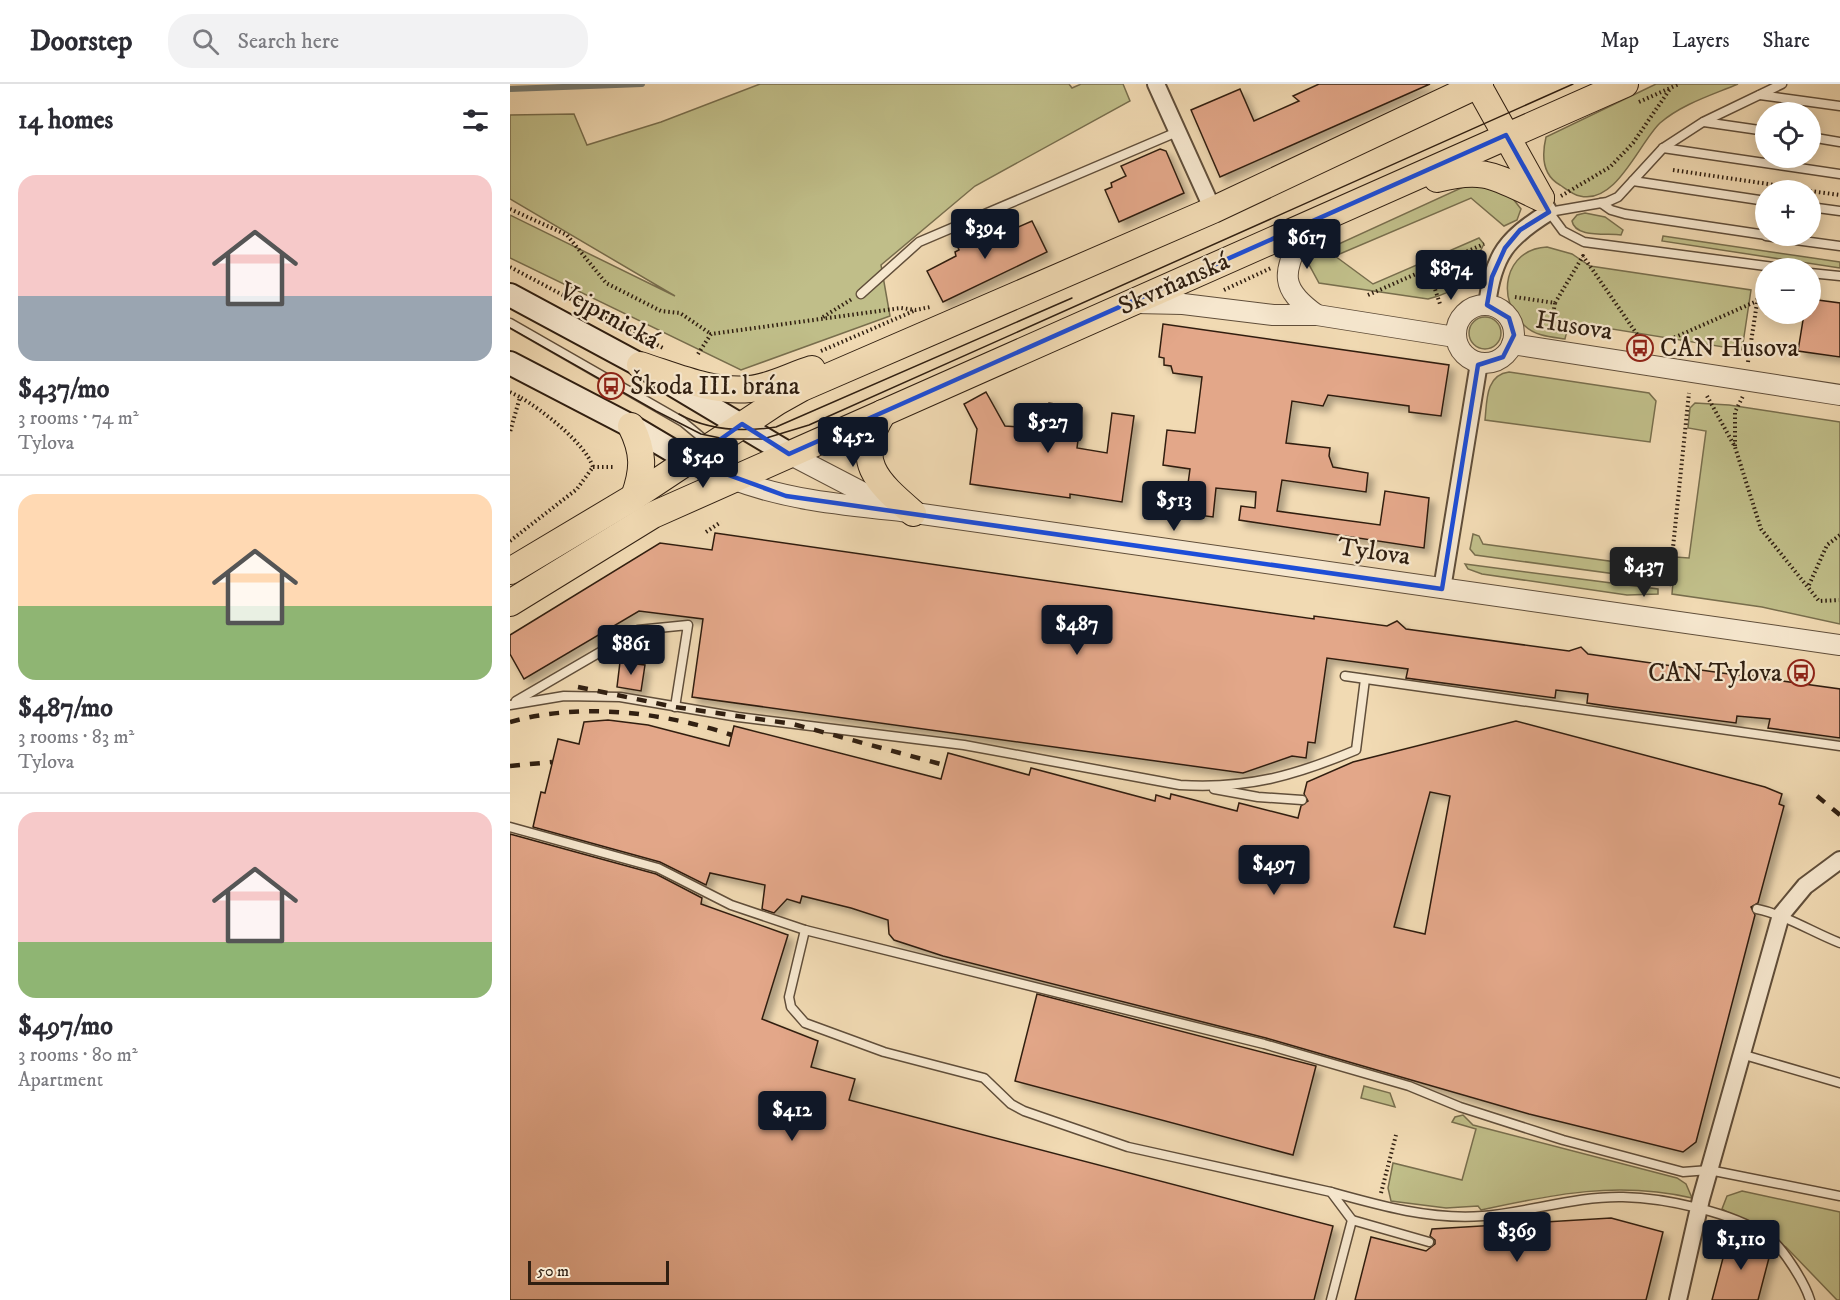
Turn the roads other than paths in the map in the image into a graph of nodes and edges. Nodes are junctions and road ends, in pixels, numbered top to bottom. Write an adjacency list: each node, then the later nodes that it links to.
1 (1156, 84): 9 (street)
2 (1479, 84): 10 (main road); 21 (main road, Skvrňanská)
3 (1625, 84): 10 (main road, Skvrňanská)
4 (1782, 84): 5 (lane)
5 (1759, 94): 6 (lane); 7 (lane)
6 (1840, 106)
7 (1703, 122): 8 (lane); 13 (lane)
8 (1755, 129)
9 (1178, 132): 21 (street); 30 (lane)
10 (1506, 135): 16 (main road, Skvrňanská); 19 (main road)
11 (1821, 139): 12 (lane)
12 (1840, 142)
13 (1663, 148): 14 (lane); 15 (lane)
14 (1840, 174)
15 (1633, 181): 17 (lane); 18 (lane)
16 (1372, 196): 19 (main road); 23 (main road, Skvrňanská)
17 (1755, 199)
18 (1601, 203): 19 (lane); 24 (lane)
19 (1546, 205): 27 (lane); 33 (street)
20 (1821, 208): 22 (lane)
21 (1213, 210): 38 (main road, Skvrňanská)
22 (1840, 211)
23 (1305, 226): 32 (main road, Skvrňanská); 34 (street)
24 (1755, 233)
25 (1821, 243): 26 (lane)
26 (1840, 246)
27 (1755, 265)
28 (1821, 274): 29 (lane)
29 (1840, 276)
30 (861, 294)
31 (510, 295): 41 (main road, Vejprnická)
32 (1132, 303): 34 (street); 43 (main road, Skvrňanská)
33 (1487, 305): 36 (street); 37 (street, Husova)
34 (1317, 315): 36 (street)
35 (510, 323): 46 (lane)
36 (1455, 337): 40 (street)
37 (1512, 344): 40 (street, Husova); 42 (street, Husova)
38 (888, 349): 41 (main road); 44 (main road, Skvrňanská)
39 (510, 363): 45 (main road)
40 (1479, 363): 53 (street)
41 (640, 365): 44 (main road, Vejprnická)
42 (1840, 395)
43 (883, 413): 47 (main road, Skvrňanská); 51 (main road)
44 (742, 424): 46 (main road, Skvrňanská); 47 (main road, Vejprnická)
45 (631, 426): 48 (main road); 50 (main road)
46 (712, 446): 48 (main road, Skvrňanská); 49 (lane)
47 (789, 454): 49 (main road, Skvrňanská); 51 (street, Tylova)
48 (690, 461): 49 (main road); 50 (main road, Skvrňanská)
49 (732, 479): 51 (street, Tylova); 54 (main road, Skvrňanská)
50 (634, 497): 52 (main road, Skvrňanská)
51 (907, 512): 53 (street, Tylova)
52 (510, 571)
53 (1442, 589): 55 (street, Tylova)
54 (510, 603)
55 (1840, 645)
56 (1346, 676): 57 (lane)
57 (1365, 679): 60 (lane); 61 (lane)
58 (510, 705): 59 (lane); 59 (lane)
59 (675, 707): 61 (lane)
60 (1840, 746)
61 (1202, 786): 62 (lane)
62 (1302, 800)
63 (510, 827): 67 (lane)
64 (1840, 860): 66 (street)
65 (1757, 909): 66 (lane)
66 (1781, 915): 68 (lane); 69 (street)
67 (805, 930): 71 (lane); 72 (lane)
68 (1840, 943)
69 (1742, 1054): 70 (lane); 71 (street)
70 (1840, 1083)
71 (1709, 1170): 73 (lane); 74 (street)
72 (1331, 1192): 74 (lane); 75 (lane)
73 (1840, 1196)
74 (1698, 1210): 78 (street); 79 (lane)
75 (1352, 1220): 76 (lane); 77 (lane)
76 (1429, 1242)
77 (1331, 1300)
78 (1678, 1300)
79 (1810, 1300)

